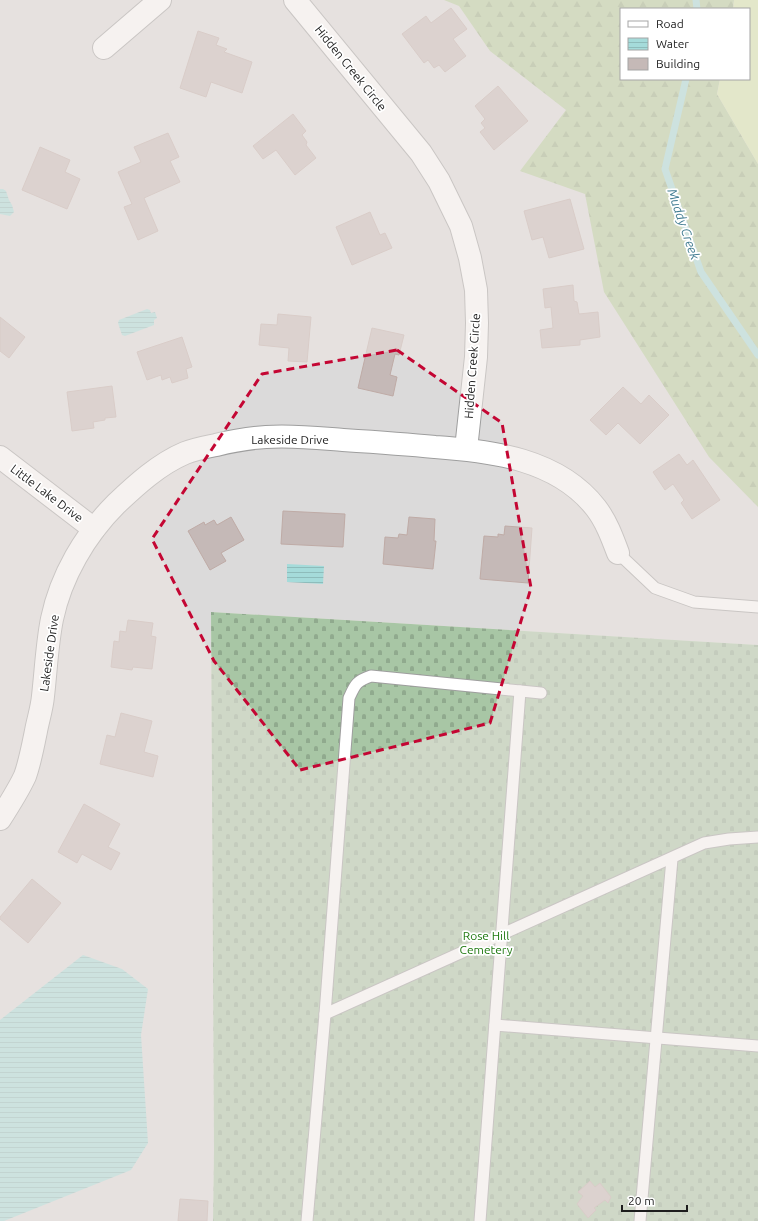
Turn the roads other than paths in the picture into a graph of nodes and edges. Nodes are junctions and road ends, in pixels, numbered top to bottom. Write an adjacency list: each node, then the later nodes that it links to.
1 (160, 0): 3 (street)
2 (295, 0): 4 (street, Hidden Creek Circle)
3 (104, 48)
4 (466, 449): 6 (street, Lakeside Drive); 7 (street)
5 (0, 457): 6 (street, Little Lake Drive)
6 (94, 529): 11 (street, Lakeside Drive)
7 (618, 553): 8 (lane)
8 (758, 607)
9 (520, 691): 10 (lane); 14 (lane); 15 (lane)
10 (541, 693)
11 (0, 820)
12 (758, 837): 13 (lane)
13 (672, 859): 14 (lane); 17 (lane)
14 (501, 934): 15 (lane); 16 (lane)
15 (325, 1014): 19 (lane)
16 (495, 1025): 17 (lane); 20 (lane)
17 (656, 1038): 18 (lane); 21 (lane)
18 (758, 1046)
19 (307, 1221)
20 (480, 1221)
21 (640, 1221)

